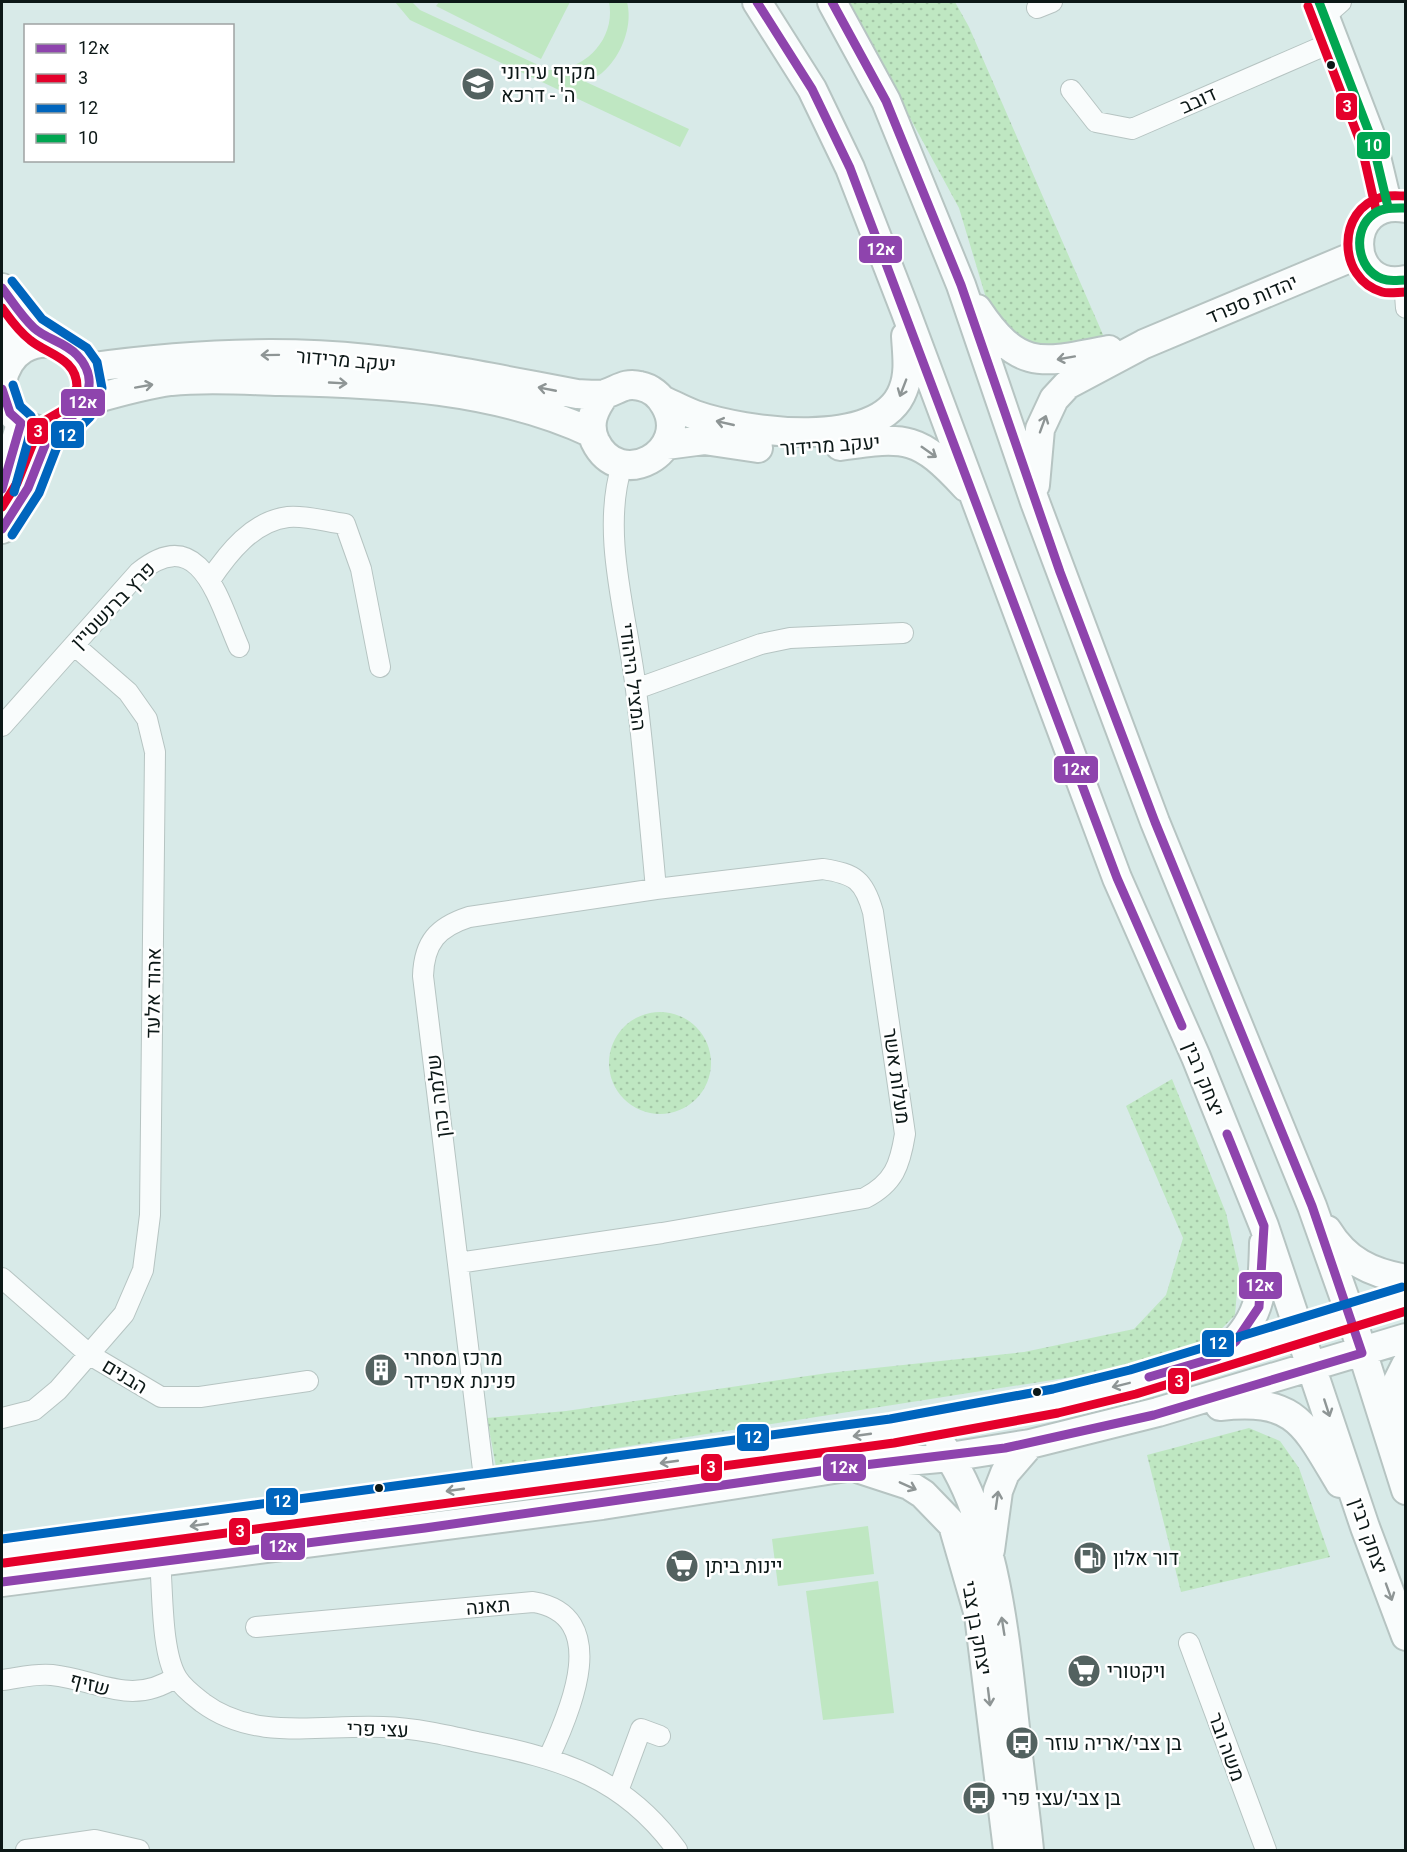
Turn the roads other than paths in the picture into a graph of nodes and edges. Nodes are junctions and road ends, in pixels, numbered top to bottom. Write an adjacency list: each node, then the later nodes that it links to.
1 (757, 2): 10 (main road, יצחק רבין)
2 (832, 2): 7 (main road)
3 (1330, 15): 4 (street, דובב); 5 (main road)
4 (1071, 90)
5 (1397, 208): 6 (main road)
6 (1359, 254): 9 (main road); 12 (main road, יהדות ספרד)
7 (961, 285): 12 (main road, one-way to 7); 26 (main road)
8 (2, 288): 11 (main road)
9 (1405, 289)
10 (905, 310): 17 (main road, יעקב מרידור, one-way to 17); 25 (main road, יצחק רבין)
11 (52, 342): 13 (main road); 14 (main road)
12 (1144, 344): 26 (main road, one-way to 12)
13 (5, 358)
14 (86, 368): 16 (main road, יעקב מרידור, one-way to 14); 18 (main road)
15 (2, 389): 19 (main road)
16 (605, 394): 17 (main road); 21 (main road)
17 (662, 399): 22 (main road)
18 (87, 401): 20 (main road); 21 (main road, יעקב מרידור, one-way to 21)
19 (21, 423): 20 (main road); 24 (main road)
20 (51, 430): 27 (main road)
21 (592, 434): 23 (main road)
22 (666, 445): 23 (main road); 25 (main road, יעקב מרידור, one-way to 25)
23 (622, 465): 33 (street, המציל היהודי)
24 (2, 489)
25 (975, 497): 37 (main road, יצחק רבין)
26 (1035, 502): 36 (main road)
27 (2, 529)
28 (210, 580): 30 (street, פרץ ברנשטיין); 31 (street, פרץ ברנשטיין); 32 (street)
29 (903, 633): 33 (street)
30 (74, 645): 34 (street, פרץ ברנשטיין); 46 (street, אהוד אלעד)
31 (239, 647)
32 (380, 667)
33 (636, 689): 35 (street, המציל היהודי)
34 (2, 726)
35 (656, 890): 38 (street, שלמה כהן); 38 (street, מעלות אשר)
36 (1311, 1206): 40 (main road); 42 (main road)
37 (1264, 1226): 43 (main road, יצחק רבין); 47 (main road)
38 (458, 1263): 58 (street, שלמה כהן)
39 (2, 1278): 46 (street)
40 (1406, 1279)
41 (1406, 1298): 42 (main road)
42 (1351, 1316): 43 (main road); 45 (main road)
43 (1302, 1332): 47 (main road); 49 (main road, יצחק רבין)
44 (1406, 1338): 45 (main road)
45 (1362, 1353): 49 (main road); 57 (main road)
46 (90, 1355): 50 (street, הבנים); 52 (street, הבנים)
47 (1217, 1357): 53 (main road, one-way to 53)
48 (1406, 1365): 57 (main road)
49 (1314, 1368): 51 (main road); 59 (main road, יצחק רבין, one-way to 59)
50 (308, 1381)
51 (1158, 1412): 54 (main road); 59 (main road)
52 (2, 1418)
53 (920, 1426): 55 (main road, יצחק בן צבי); 58 (main road, one-way to 58)
54 (1030, 1444): 55 (main road); 61 (main road, one-way to 54)
55 (950, 1457): 56 (main road); 61 (main road, יצחק בן צבי)
56 (853, 1466): 62 (main road); 75 (main road, יצחק בן צבי, one-way to 75)
57 (1403, 1483)
58 (484, 1486): 60 (main road, one-way to 60)
59 (1365, 1527): 65 (main road, יצחק רבין, one-way to 65)
60 (2, 1551)
61 (988, 1558): 76 (main road, יצחק בן צבי, one-way to 61)
62 (160, 1562): 63 (main road); 67 (street)
63 (2, 1582)
64 (256, 1627): 70 (street, תאנה)
65 (1406, 1636)
66 (1189, 1643): 77 (street, משה ובר)
67 (176, 1677): 68 (street, שזיף); 70 (street, עצי פרי)
68 (2, 1680)
69 (660, 1736): 71 (street)
70 (549, 1757): 71 (street, עצי פרי)
71 (618, 1791): 74 (street, עצי פרי)
72 (26, 1851): 73 (street)
73 (139, 1851)
74 (677, 1851)
75 (1008, 1851)
76 (1029, 1851)
77 (1266, 1851)

